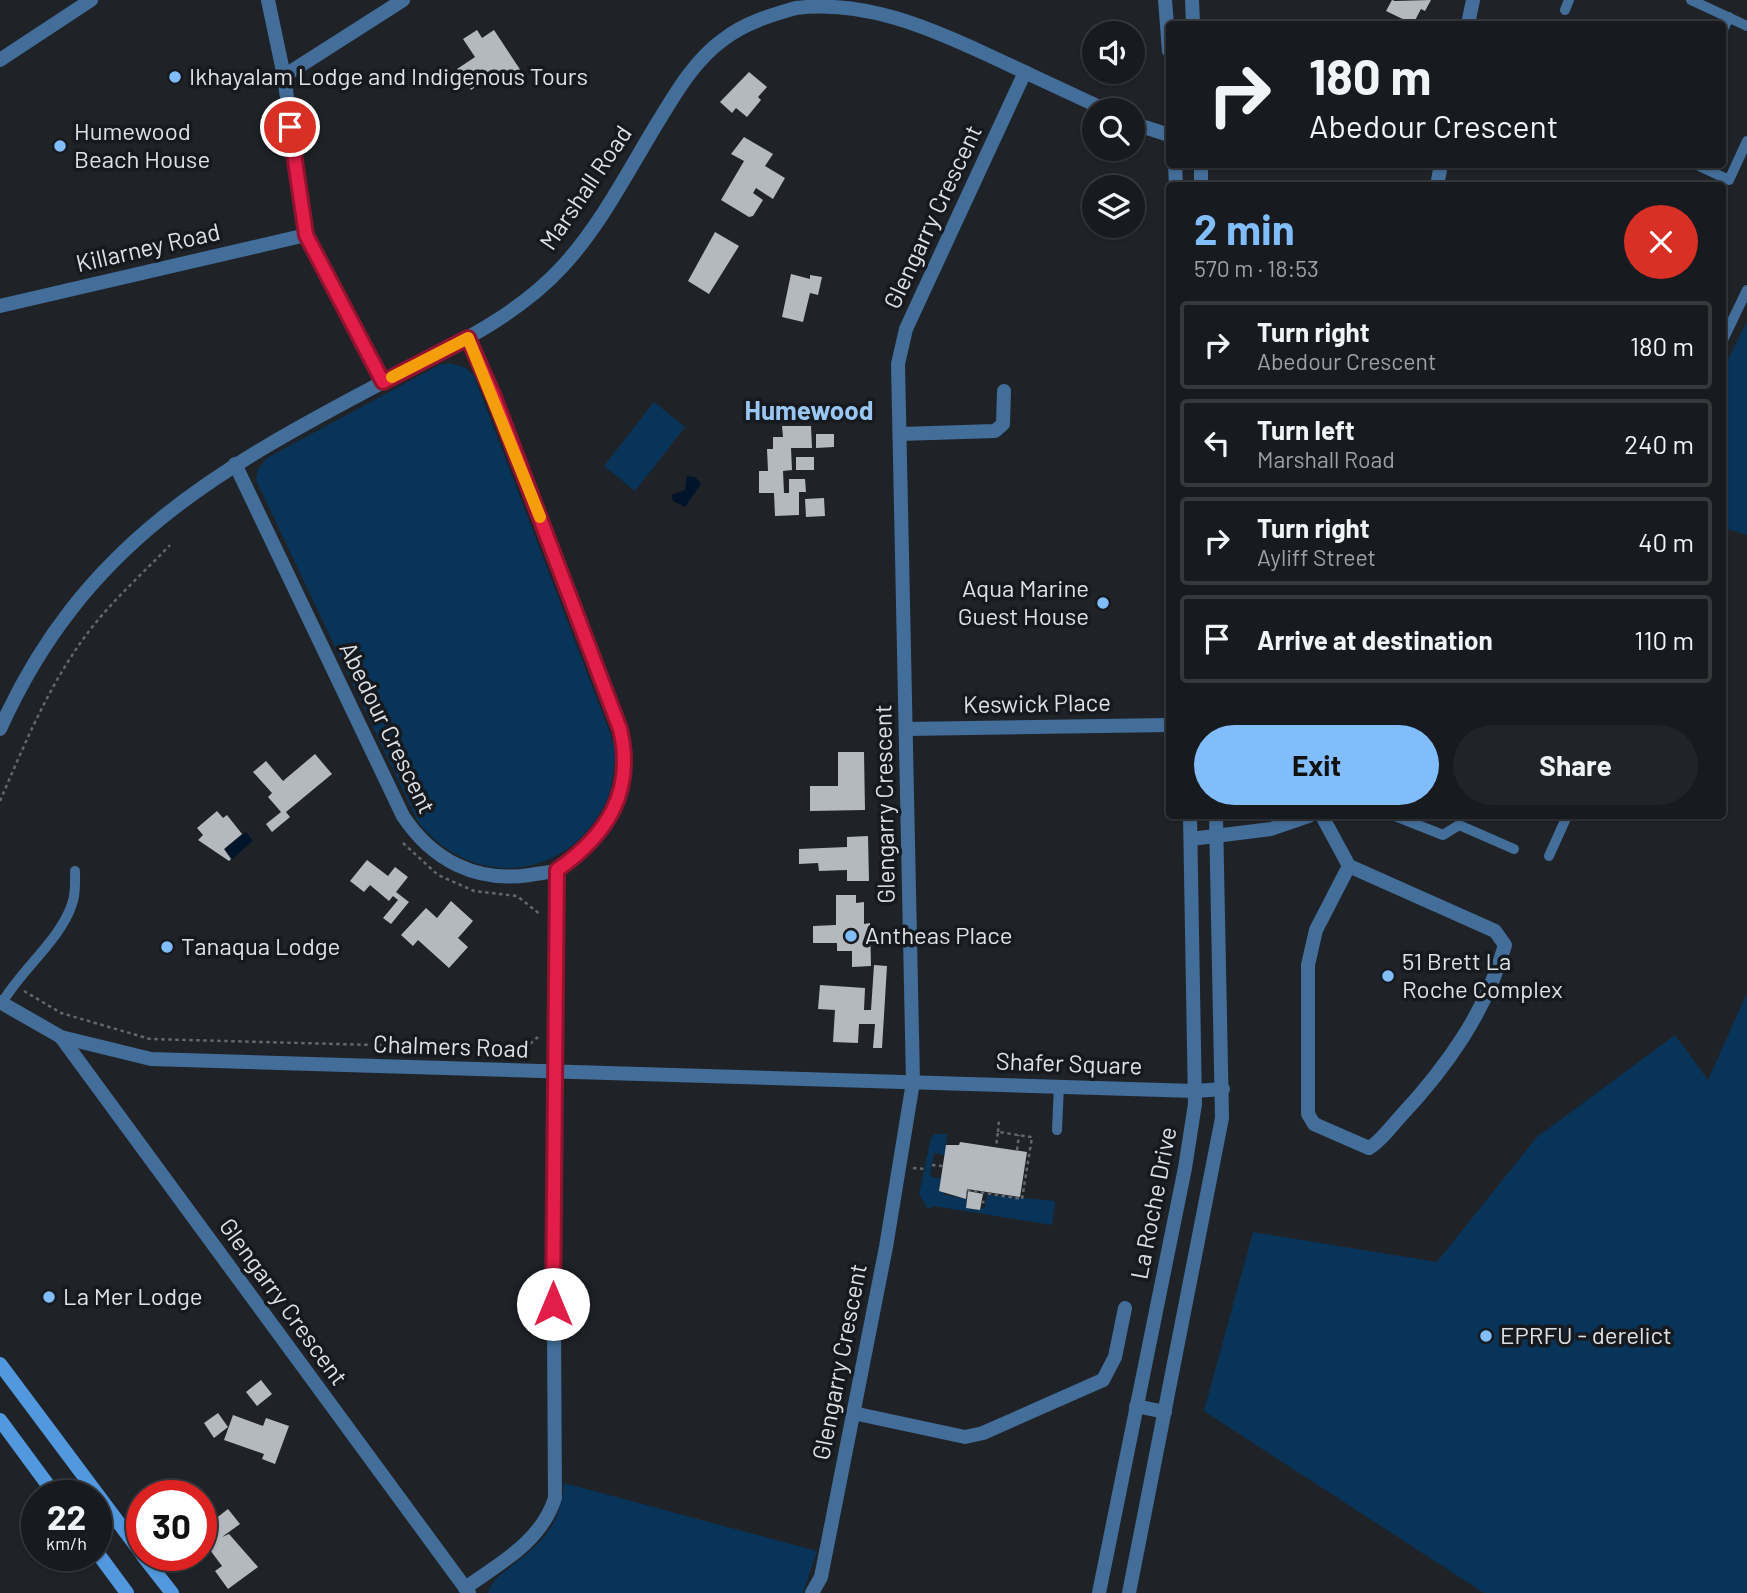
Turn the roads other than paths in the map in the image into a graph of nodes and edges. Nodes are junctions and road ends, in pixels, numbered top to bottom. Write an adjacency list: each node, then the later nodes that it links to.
1 (90, 0): 14 (street)
2 (268, 0): 16 (street)
3 (403, 0): 16 (street)
4 (1166, 0): 9 (street)
5 (1192, 0): 10 (street)
6 (1472, 0): 11 (street)
7 (1691, 0): 8 (lane)
8 (1729, 18): 12 (lane); 13 (lane)
9 (1167, 21)
10 (1193, 21)
11 (1468, 21)
12 (1726, 24)
13 (1747, 26)
14 (0, 60)
15 (1025, 72): 17 (street, Marshall Road); 26 (street, Marshall Road); 29 (street, Glengarry Crescent)
16 (284, 76): 22 (street)
17 (1082, 99)
18 (1145, 127): 19 (street)
19 (1166, 134)
20 (1747, 141): 21 (lane)
21 (1704, 168)
22 (306, 235): 24 (street, Killarney Road); 27 (street)
23 (1747, 290): 25 (lane)
24 (0, 306)
25 (1726, 334)
26 (468, 338): 27 (street, Marshall Road); 45 (street, Abedour Crescent)
27 (383, 382): 30 (street, Marshall Road)
28 (1004, 391): 29 (street)
29 (900, 434): 33 (street, Glengarry Crescent)
30 (234, 464): 32 (street, Marshall Road); 45 (street, Abedour Crescent)
31 (1166, 725): 33 (street, Keswick Place)
32 (0, 729)
33 (906, 729): 50 (street, Glengarry Crescent)
34 (1190, 819): 41 (street, La Roche Drive)
35 (1216, 819): 40 (street, La Roche Drive)
36 (1300, 819): 40 (street)
37 (1324, 819): 44 (street)
38 (1403, 819): 42 (lane)
39 (1566, 819): 43 (lane)
40 (1217, 837): 41 (street); 52 (street, La Roche Drive)
41 (1191, 839): 53 (street, La Roche Drive)
42 (1514, 849)
43 (1549, 856)
44 (1349, 866): 44 (street)
45 (557, 870): 49 (street)
46 (75, 871): 47 (lane)
47 (1, 1003): 48 (street, Chalmers Road)
48 (61, 1037): 49 (street, Chalmers Road); 65 (street, Glengarry Crescent)
49 (555, 1073): 50 (street, Chalmers Road); 65 (street)
50 (913, 1083): 51 (street, Shafer Square); 59 (street, Glengarry Crescent)
51 (1059, 1085): 53 (street, Shafer Square); 54 (lane)
52 (1223, 1089): 53 (street, Shafer Square); 58 (street, La Roche Drive)
53 (1195, 1091): 57 (street, La Roche Drive)
54 (1057, 1130)
55 (1125, 1308): 59 (street)
56 (0, 1364): 62 (main road)
57 (1136, 1406): 58 (street); 69 (street, La Roche Drive)
58 (1165, 1412): 70 (street, La Roche Drive)
59 (853, 1413): 68 (street, Glengarry Crescent)
60 (0, 1420): 61 (main road)
61 (44, 1480)
62 (126, 1533)
63 (111, 1571): 67 (main road)
64 (153, 1571): 66 (main road)
65 (467, 1590)
66 (167, 1592)
67 (127, 1593)
68 (812, 1593)
69 (1099, 1593)
70 (1129, 1593)

